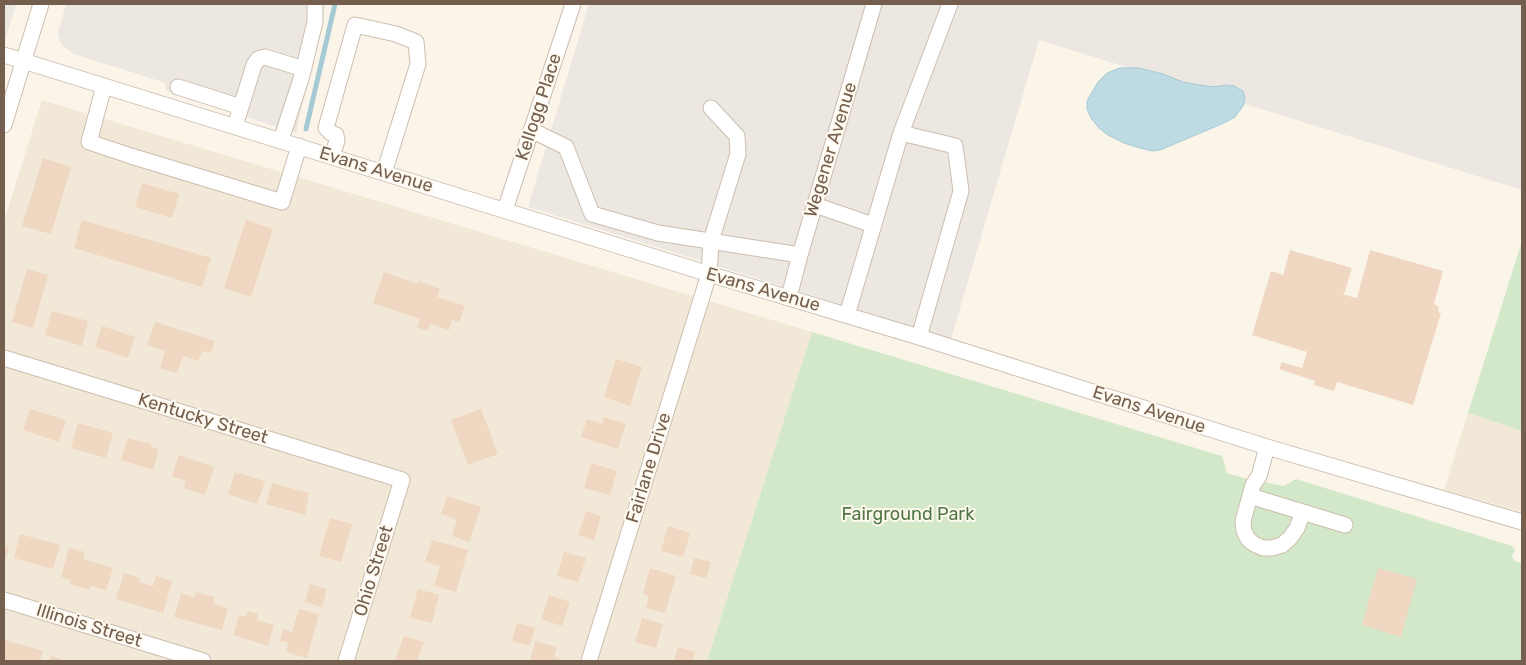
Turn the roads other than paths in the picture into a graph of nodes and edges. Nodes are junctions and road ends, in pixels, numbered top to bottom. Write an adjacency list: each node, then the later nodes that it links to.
1 (41, 4): 7 (street)
2 (315, 4): 8 (street)
3 (573, 4): 15 (street, Kellogg Place)
4 (874, 4): 21 (street, Wegener Avenue)
5 (950, 4): 16 (street)
6 (4, 55): 7 (street, Evans Avenue)
7 (24, 60): 9 (street, Evans Avenue); 13 (street)
8 (304, 69): 11 (street); 17 (street)
9 (104, 86): 14 (street, Evans Avenue); 18 (street)
10 (178, 87): 11 (street)
11 (241, 107): 14 (street)
12 (711, 108): 26 (street, Fairlane Drive)
13 (4, 125)
14 (235, 126): 17 (street, Evans Avenue)
15 (531, 130): 22 (street, Kellogg Place); 23 (street)
16 (901, 133): 24 (street); 31 (street)
17 (281, 140): 18 (street, Evans Avenue)
18 (299, 146): 19 (street, Evans Avenue)
19 (332, 156): 20 (street, Evans Avenue); 20 (street)
20 (384, 173): 22 (street, Evans Avenue)
21 (814, 205): 24 (street); 27 (street, Wegener Avenue)
22 (505, 210): 25 (street, Evans Avenue)
23 (592, 214): 25 (street); 26 (street)
24 (873, 225): 30 (street)
25 (585, 236): 28 (street, Evans Avenue)
26 (711, 241): 27 (street); 28 (street, Fairlane Drive)
27 (800, 255): 29 (street, Wegener Avenue)
28 (709, 274): 29 (street, Evans Avenue); 42 (street, Fairlane Drive)
29 (789, 297): 30 (street, Evans Avenue)
30 (847, 315): 31 (street, Evans Avenue)
31 (920, 337): 33 (street, Evans Avenue)
32 (4, 358): 34 (street, Kentucky Street)
33 (1267, 447): 35 (street); 37 (street, Evans Avenue)
34 (402, 480): 41 (street, Ohio Street)
35 (1250, 496): 36 (street); 36 (street)
36 (1303, 512): 38 (street)
37 (1522, 522)
38 (1345, 525)
39 (4, 600): 40 (street, Illinois Street)
40 (202, 661)
41 (346, 661)
42 (589, 661)

